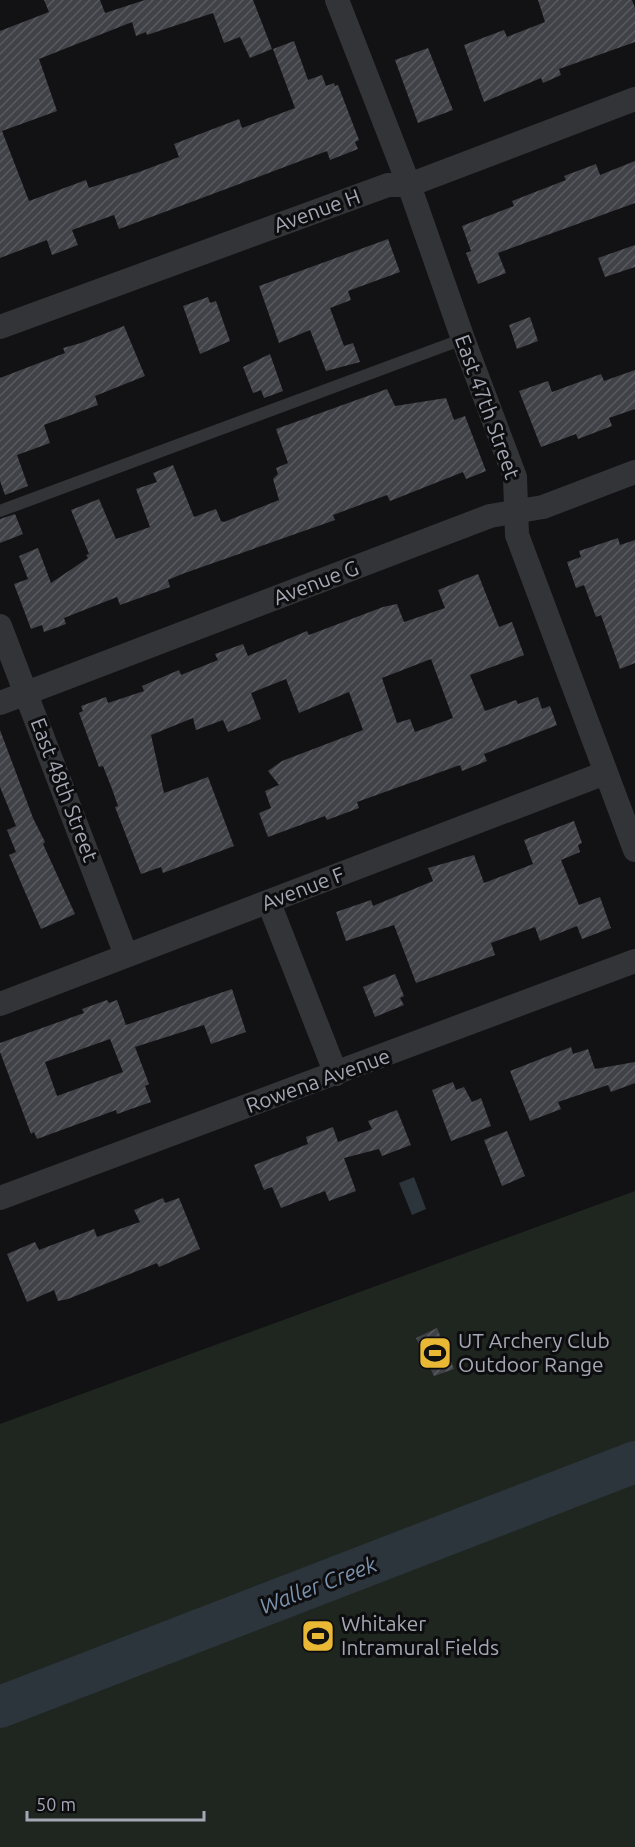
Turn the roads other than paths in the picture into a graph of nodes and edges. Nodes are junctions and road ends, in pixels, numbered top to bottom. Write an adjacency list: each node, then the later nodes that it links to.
1 (337, 0): 3 (street, East 47th Street)
2 (635, 99): 3 (street, Avenue H)
3 (409, 185): 4 (street, Avenue H); 5 (street, East 47th Street)
4 (0, 327)
5 (463, 339): 7 (lane); 8 (street, East 47th Street)
6 (635, 472): 8 (street, Avenue G)
7 (0, 511)
8 (517, 511): 10 (street, Avenue G); 12 (street, East 47th Street)
9 (0, 626): 10 (street, East 48th Street)
10 (28, 693): 11 (street, Avenue G); 15 (street, East 48th Street)
11 (0, 703)
12 (605, 773): 13 (street, East 47th Street); 14 (street, Avenue F)
13 (635, 850)
14 (269, 903): 15 (street, Avenue F); 18 (street)
15 (126, 955): 17 (street, Avenue F)
16 (635, 961): 18 (street, Rowena Avenue)
17 (0, 1004)
18 (336, 1074): 19 (street, Rowena Avenue)
19 (1, 1196)

